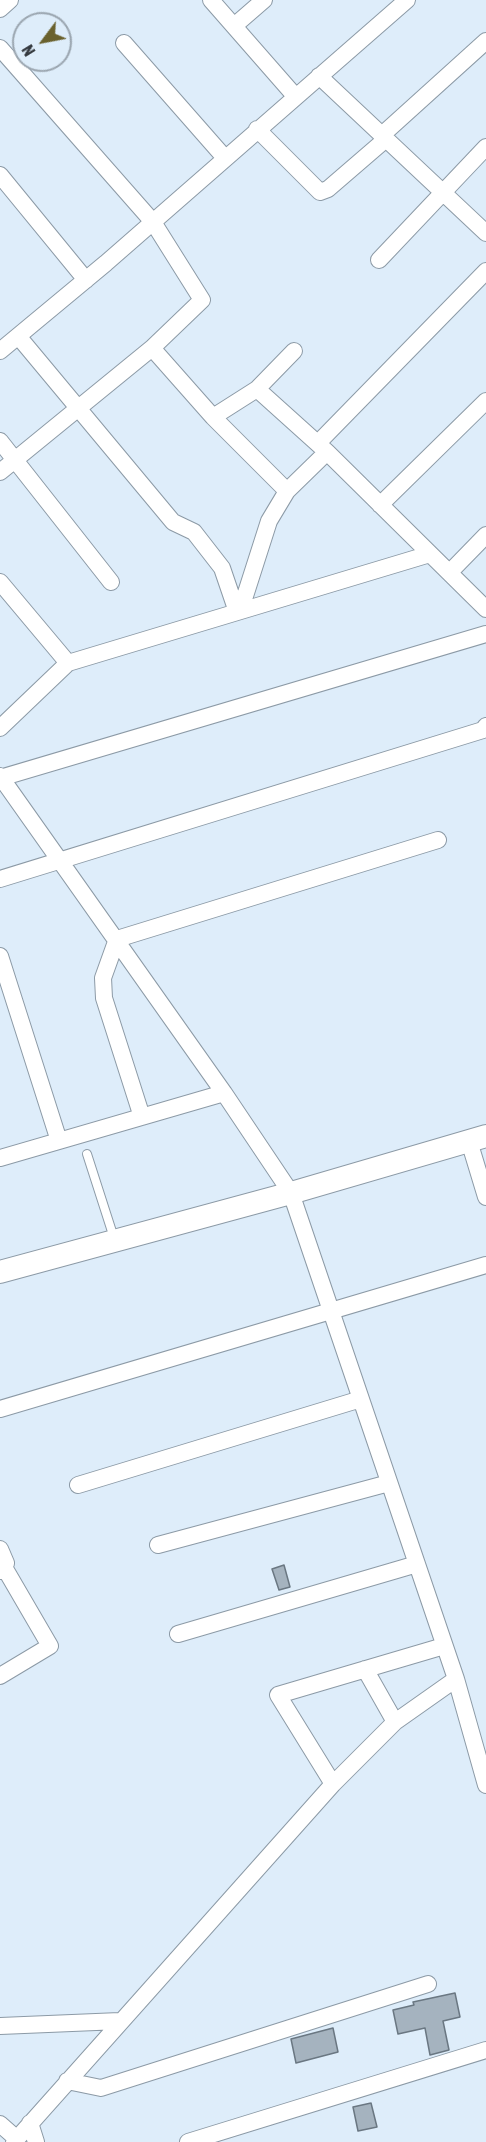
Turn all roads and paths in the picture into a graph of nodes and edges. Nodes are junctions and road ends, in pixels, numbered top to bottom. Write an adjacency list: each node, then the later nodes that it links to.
1 (10, 0): 5 (street)
2 (211, 0): 6 (street)
3 (264, 0): 6 (street)
4 (407, 0): 10 (street)
5 (0, 9)
6 (234, 26): 11 (street)
7 (486, 41): 13 (street)
8 (124, 43): 15 (street)
9 (0, 48): 18 (street)
10 (319, 76): 11 (street); 13 (street)
11 (295, 96): 12 (street)
12 (257, 129): 13 (street); 15 (street)
13 (384, 137): 17 (street)
14 (486, 147): 17 (street)
15 (225, 158): 18 (street)
16 (0, 175): 22 (street)
17 (443, 194): 19 (street); 20 (street)
18 (153, 222): 22 (street); 24 (street)
19 (486, 233)
20 (379, 260)
21 (486, 271): 32 (street)
22 (86, 280): 23 (street)
23 (18, 336): 25 (street); 29 (street)
24 (152, 348): 29 (street); 30 (street)
25 (0, 351)
26 (294, 351): 27 (street)
27 (257, 390): 30 (street); 32 (street)
28 (486, 401): 36 (street)
29 (77, 410): 33 (street); 42 (street)
30 (213, 417): 35 (street)
31 (0, 441): 33 (street)
32 (323, 447): 35 (street); 36 (street)
33 (15, 460): 34 (street); 41 (street)
34 (0, 472)
35 (287, 491): 42 (street)
36 (380, 505): 38 (street)
37 (486, 535): 39 (street)
38 (430, 555): 39 (street); 42 (street)
39 (450, 572): 43 (street)
40 (0, 582): 45 (street)
41 (111, 582)
42 (235, 607): 45 (street)
43 (486, 609)
44 (486, 634): 48 (street)
45 (68, 663): 47 (street)
46 (486, 726): 50 (street)
47 (0, 728)
48 (0, 777): 50 (street)
49 (438, 840): 52 (street)
50 (63, 861): 51 (street); 52 (street)
51 (0, 879)
52 (117, 939): 54 (street); 55 (street)
53 (0, 956): 57 (street)
54 (224, 1093): 55 (street); 60 (street)
55 (142, 1117): 57 (street)
56 (478, 1139): 60 (main road); 61 (street)
57 (59, 1141): 59 (street)
58 (87, 1154): 62 (lane)
59 (0, 1158)
60 (291, 1193): 62 (main road); 65 (street)
61 (486, 1197)
62 (115, 1241): 64 (main road)
63 (486, 1265): 65 (street)
64 (0, 1272)
65 (331, 1311): 66 (street); 67 (street)
66 (361, 1399): 68 (street); 69 (street)
67 (0, 1409)
68 (389, 1483): 70 (street); 72 (street)
69 (78, 1485)
70 (158, 1545)
71 (0, 1549): 73 (street)
72 (417, 1564): 74 (street); 75 (street)
73 (2, 1569): 77 (street)
74 (178, 1634)
75 (444, 1646): 76 (street); 78 (street)
76 (365, 1669): 79 (street); 80 (street)
77 (0, 1676)
78 (456, 1679): 79 (street); 81 (street)
79 (395, 1722): 80 (street)
80 (333, 1784): 83 (street)
81 (486, 1785)
82 (428, 1984): 86 (street)
83 (120, 2021): 84 (street); 86 (street)
84 (0, 2026)
85 (486, 2050): 91 (street)
86 (67, 2081): 87 (street)
87 (30, 2123): 89 (street); 90 (street)
88 (0, 2124): 89 (street)
89 (16, 2141)
90 (36, 2142)
91 (188, 2142)

